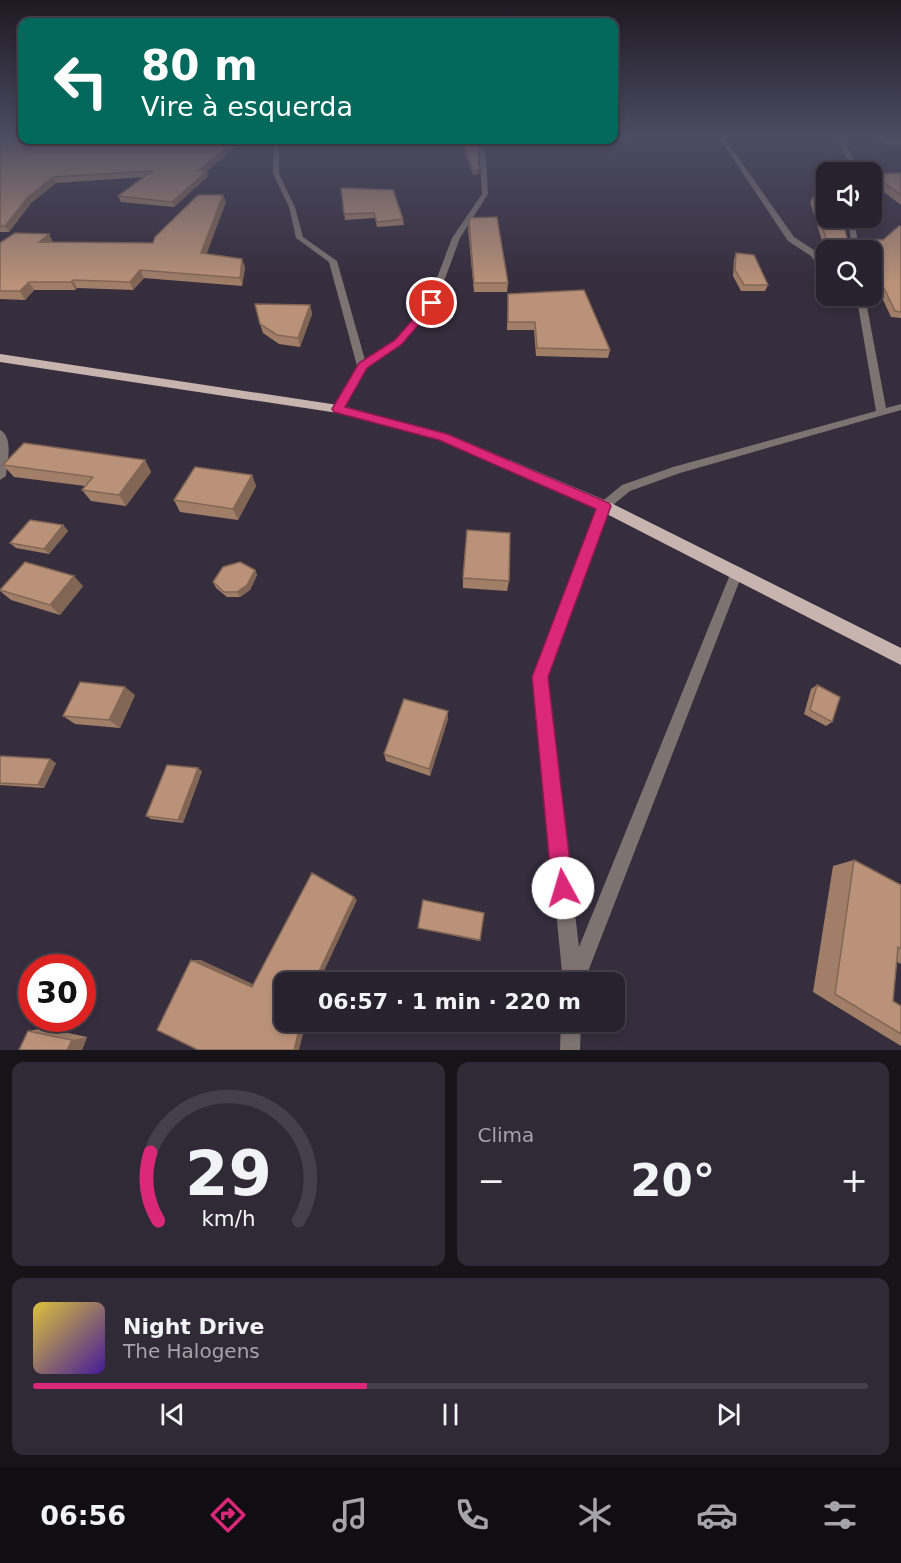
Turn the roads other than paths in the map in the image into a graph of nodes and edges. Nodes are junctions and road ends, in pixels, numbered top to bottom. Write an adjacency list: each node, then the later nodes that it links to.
1 (281, 185): 7 (street)
2 (484, 185): 7 (street)
3 (754, 185): 4 (street)
4 (816, 257)
5 (863, 306): 10 (street)
6 (0, 358): 9 (main road)
7 (362, 366): 9 (street)
8 (901, 407): 10 (street)
9 (338, 409): 13 (main road)
10 (881, 411): 13 (street)
11 (0, 434): 12 (street)
12 (0, 476)
13 (604, 506): 14 (main road); 16 (street)
14 (737, 572): 15 (main road); 17 (street)
15 (901, 657)
16 (573, 972)
17 (578, 972)
18 (571, 1032): 19 (street)
19 (570, 1050)

